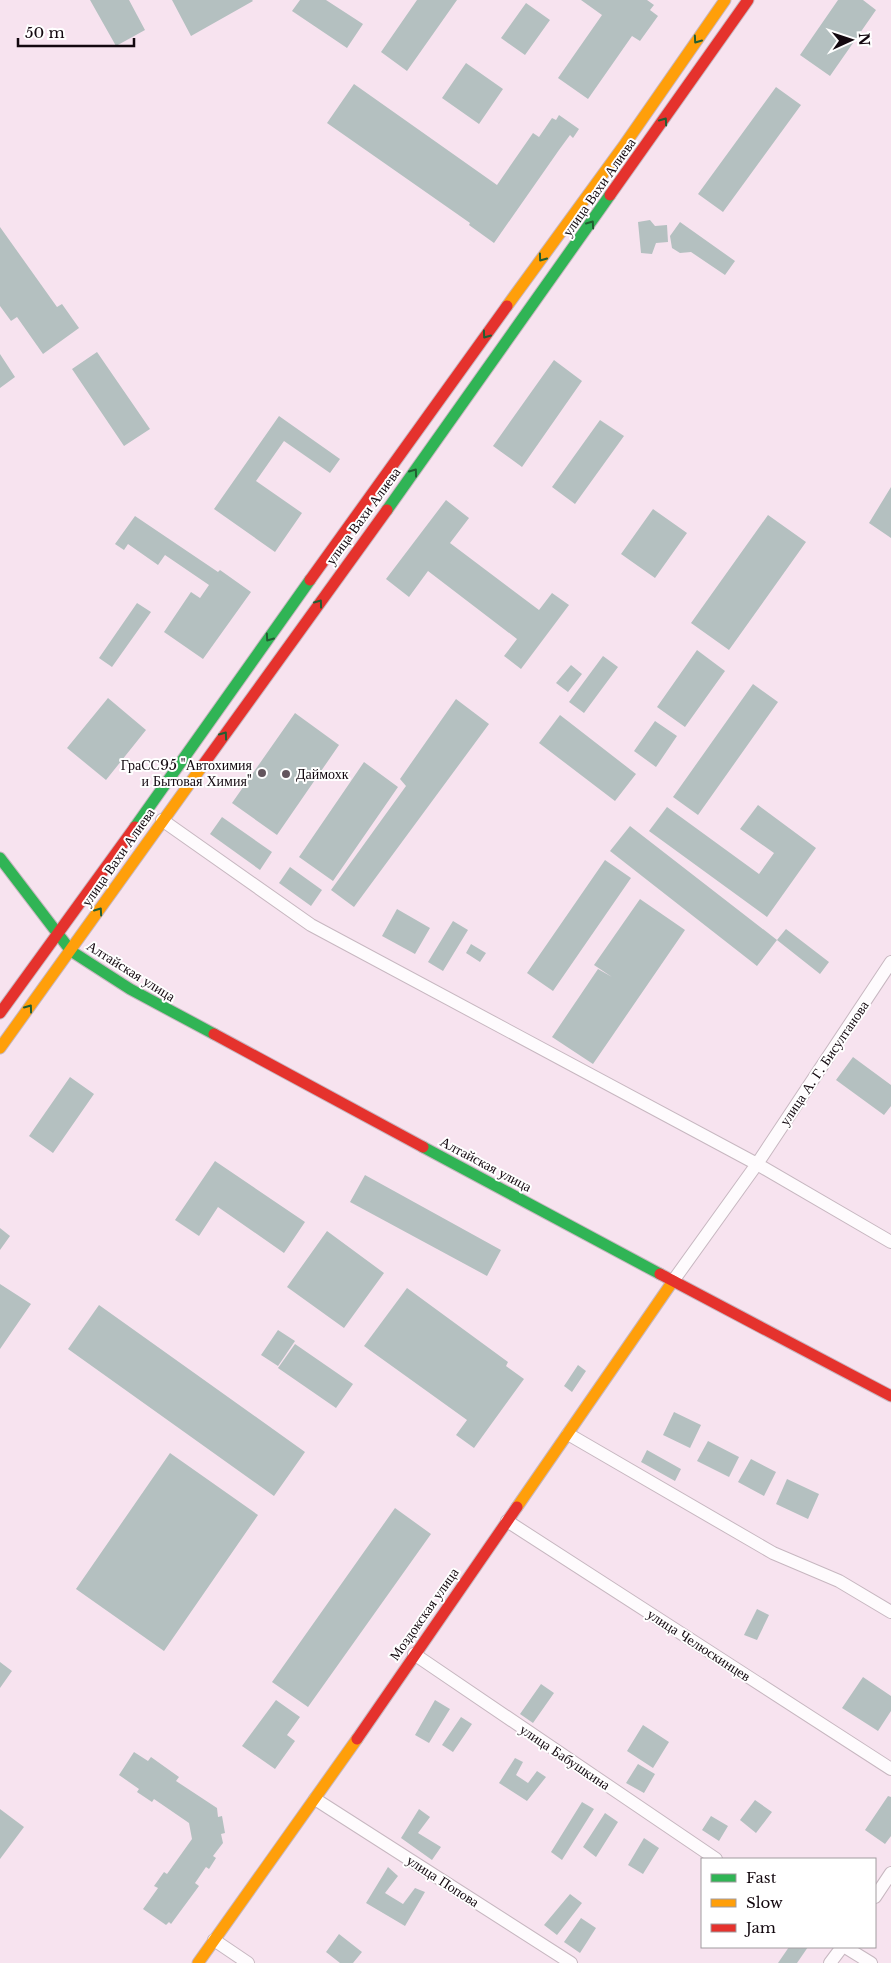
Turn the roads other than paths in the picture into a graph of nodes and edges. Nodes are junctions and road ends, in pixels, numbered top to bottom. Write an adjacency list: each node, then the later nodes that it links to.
1 (725, 0): 5 (main road, улица Вахи Алиева, one-way to 5)
2 (748, 0): 3 (main road, улица Вахи Алиева, one-way to 2)
3 (162, 820): 6 (main road, улица Вахи Алиева, one-way to 3); 10 (street)
4 (0, 858): 5 (main road)
5 (59, 934): 6 (main road); 8 (main road, улица Вахи Алиева)
6 (71, 950): 9 (main road, улица Вахи Алиева, one-way to 6); 12 (main road, Алтайская улица)
7 (891, 962): 10 (street, улица А. Г. Бисултанова)
8 (0, 1013)
9 (0, 1048)
10 (757, 1164): 11 (street); 12 (street, улица А. Г. Бисултанова)
11 (891, 1242)
12 (672, 1282): 13 (main road, Алтайская улица); 14 (main road, Моздокская улица)
13 (891, 1396)
14 (568, 1434): 15 (main road, Моздокская улица); 16 (street)
15 (507, 1521): 17 (main road, Моздокская улица); 18 (street, улица Челюскинцев)
16 (891, 1612)
17 (414, 1654): 19 (main road, Моздокская улица); 20 (street, улица Бабушкина)
18 (891, 1769)
19 (315, 1799): 23 (main road, Моздокская улица); 28 (street, улица Попова)
20 (715, 1858)
21 (891, 1873): 22 (street)
22 (876, 1896)
23 (214, 1940): 26 (main road, Моздокская улица); 27 (street)
24 (843, 1948): 29 (street)
25 (846, 1948): 30 (street)
26 (198, 1963)
27 (248, 1963)
28 (571, 1963)
29 (830, 1963)
30 (871, 1963)

